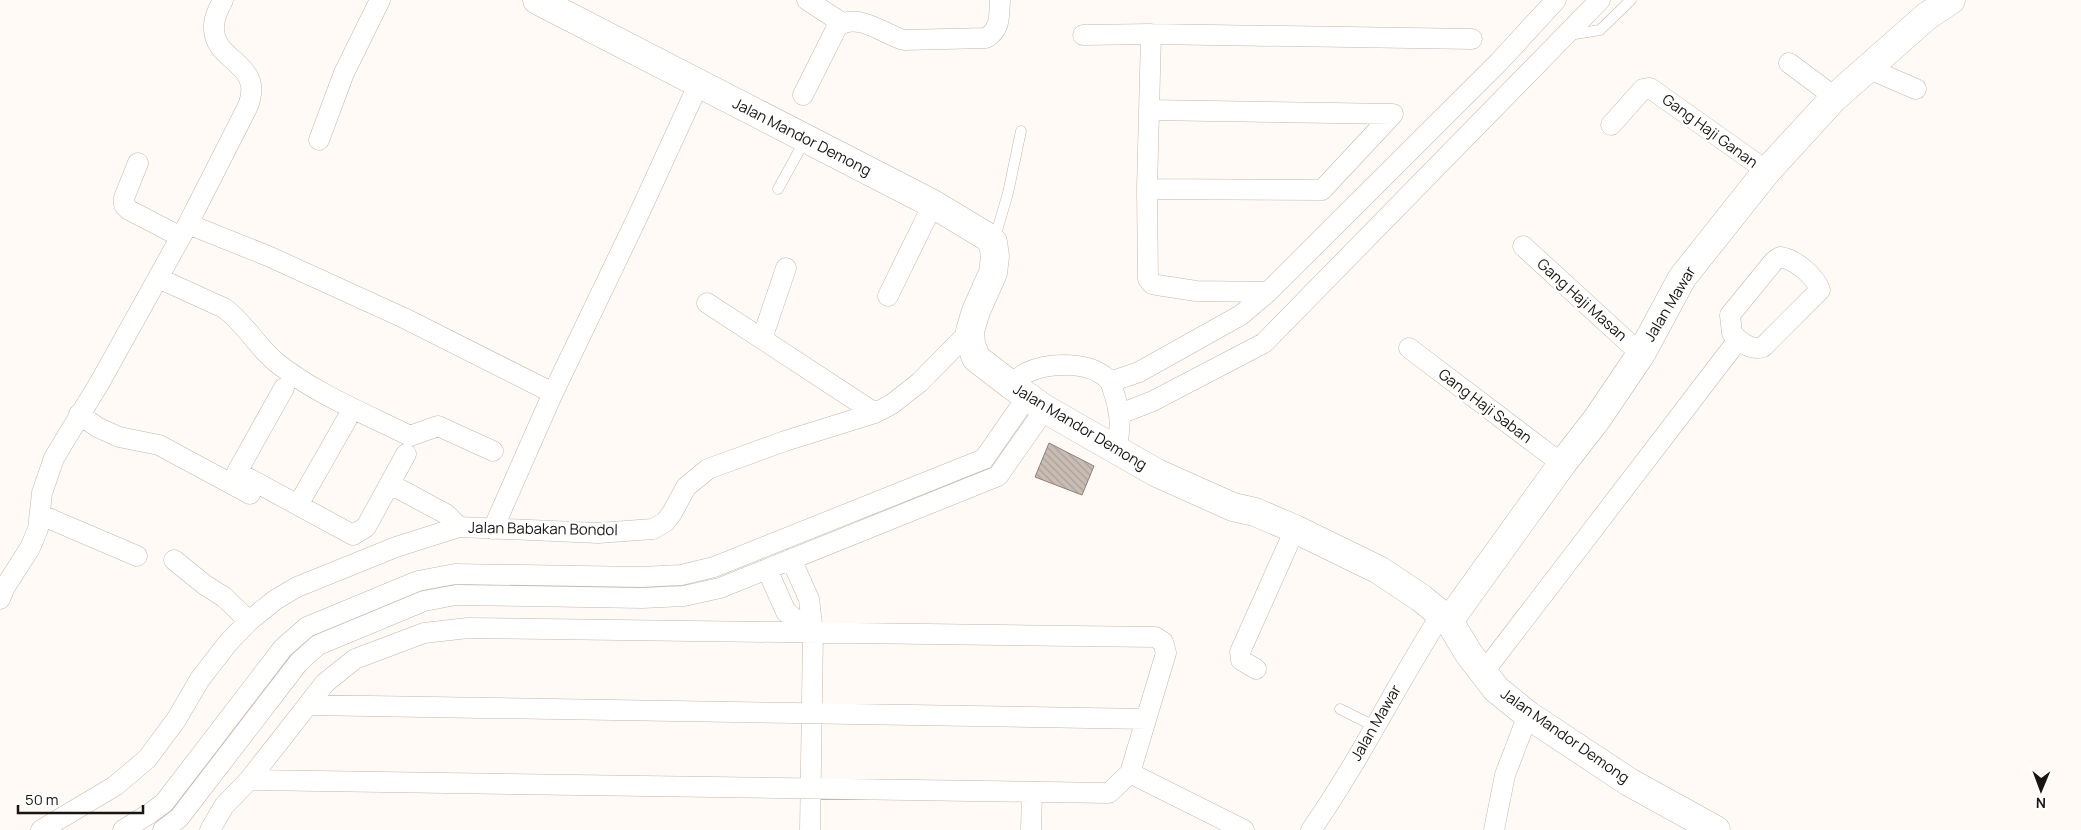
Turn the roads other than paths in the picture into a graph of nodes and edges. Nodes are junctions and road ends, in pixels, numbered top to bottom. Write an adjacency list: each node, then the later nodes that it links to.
1 (223, 0): 31 (street)
2 (380, 0): 25 (street)
3 (537, 0): 17 (main road, Jalan Mandor Demong)
4 (807, 0): 10 (street)
5 (1000, 0): 10 (street)
6 (1556, 0): 36 (street)
7 (1600, 0): 13 (street)
8 (1631, 0): 13 (lane)
9 (1951, 0): 16 (main road, Jalan Mawar)
10 (842, 24): 19 (street)
11 (1151, 34): 12 (street); 14 (street); 21 (street)
12 (1083, 35)
13 (1564, 36): 49 (street)
14 (1472, 39)
15 (1789, 63): 20 (street)
16 (1867, 68): 18 (street); 20 (main road, Jalan Mawar)
17 (699, 83): 24 (main road, Jalan Mandor Demong); 47 (street)
18 (1916, 89)
19 (802, 95)
20 (1833, 99): 27 (main road, Jalan Mawar)
21 (1149, 110): 29 (street); 29 (street)
22 (1610, 126): 27 (street, Gang Haji Ganan)
23 (1021, 131): 32 (lane)
24 (806, 139): 28 (lane); 30 (main road, Jalan Mandor Demong)
25 (319, 140)
26 (138, 163): 31 (street)
27 (1767, 171): 43 (main road, Jalan Mawar)
28 (778, 189)
29 (1148, 189): 36 (street)
30 (933, 204): 32 (main road, Jalan Mandor Demong); 37 (street)
31 (184, 230): 35 (street); 47 (street)
32 (993, 242): 39 (main road, Jalan Mandor Demong)
33 (1523, 246): 43 (street, Gang Haji Masan)
34 (786, 268): 40 (street)
35 (158, 278): 51 (street); 55 (street)
36 (1268, 292): 44 (street)
37 (888, 296)
38 (707, 303): 40 (street)
39 (970, 331): 48 (main road, Jalan Mandor Demong); 50 (street, Jalan Babakan Bondol)
40 (762, 339): 50 (street)
41 (1738, 340): 41 (street); 78 (street)
42 (1409, 348): 57 (street, Gang Haji Saban)
43 (1641, 354): 57 (main road, Jalan Mawar)
44 (1139, 372): 45 (street); 49 (street)
45 (1110, 382): 48 (street); 52 (street)
46 (284, 388): 59 (street)
47 (553, 393): 62 (street)
48 (1028, 397): 54 (main road, Jalan Mandor Demong); 66 (street); 69 (street)
49 (1153, 401): 52 (street)
50 (875, 412): 62 (street, Jalan Babakan Bondol)
51 (79, 414): 60 (street); 65 (street)
52 (1120, 414): 54 (street)
53 (347, 419): 59 (street)
54 (1116, 449): 63 (main road, Jalan Mandor Demong)
55 (494, 451)
56 (406, 454): 58 (street)
57 (1562, 464): 72 (main road, Jalan Mawar)
58 (390, 484): 59 (street); 61 (street)
59 (298, 505)
60 (41, 515): 64 (street); 71 (street)
61 (459, 527): 62 (street, Jalan Babakan Bondol); 65 (street, Jalan Babakan Bondol)
62 (493, 529)
63 (1296, 529): 72 (main road, Jalan Mandor Demong); 76 (street)
64 (137, 556)
65 (368, 557): 73 (street, Jalan Babakan Bondol)
66 (791, 559): 68 (street); 74 (street)
67 (174, 560): 73 (street)
68 (767, 569): 70 (street); 74 (street)
69 (536, 576): 70 (street); 75 (street)
70 (536, 596): 77 (street)
71 (0, 599)
72 (1445, 618): 78 (main road, Jalan Mandor Demong); 84 (street, Jalan Mawar)
73 (249, 621): 89 (street, Jalan Babakan Bondol)
74 (813, 633): 79 (street); 81 (street); 83 (street)
75 (274, 660): 77 (street); 90 (street)
76 (1256, 669)
77 (290, 673): 91 (street)
78 (1483, 673): 82 (main road, Jalan Mandor Demong)
79 (308, 705): 81 (street); 86 (street)
80 (1340, 709): 84 (lane)
81 (812, 713): 83 (street); 87 (street)
82 (1528, 714): 97 (street); 98 (main road, Jalan Mandor Demong)
83 (1146, 719): 85 (street)
84 (1374, 726): 96 (street, Jalan Mawar)
85 (1130, 773): 88 (street); 95 (street)
86 (249, 780): 87 (street); 92 (street)
87 (810, 788): 88 (street); 93 (street)
88 (1032, 792): 94 (street)
89 (41, 830)
90 (123, 830)
91 (163, 830)
92 (210, 830)
93 (810, 830)
94 (1031, 830)
95 (1244, 830)
96 (1311, 830)
97 (1494, 830)
98 (1716, 830)

